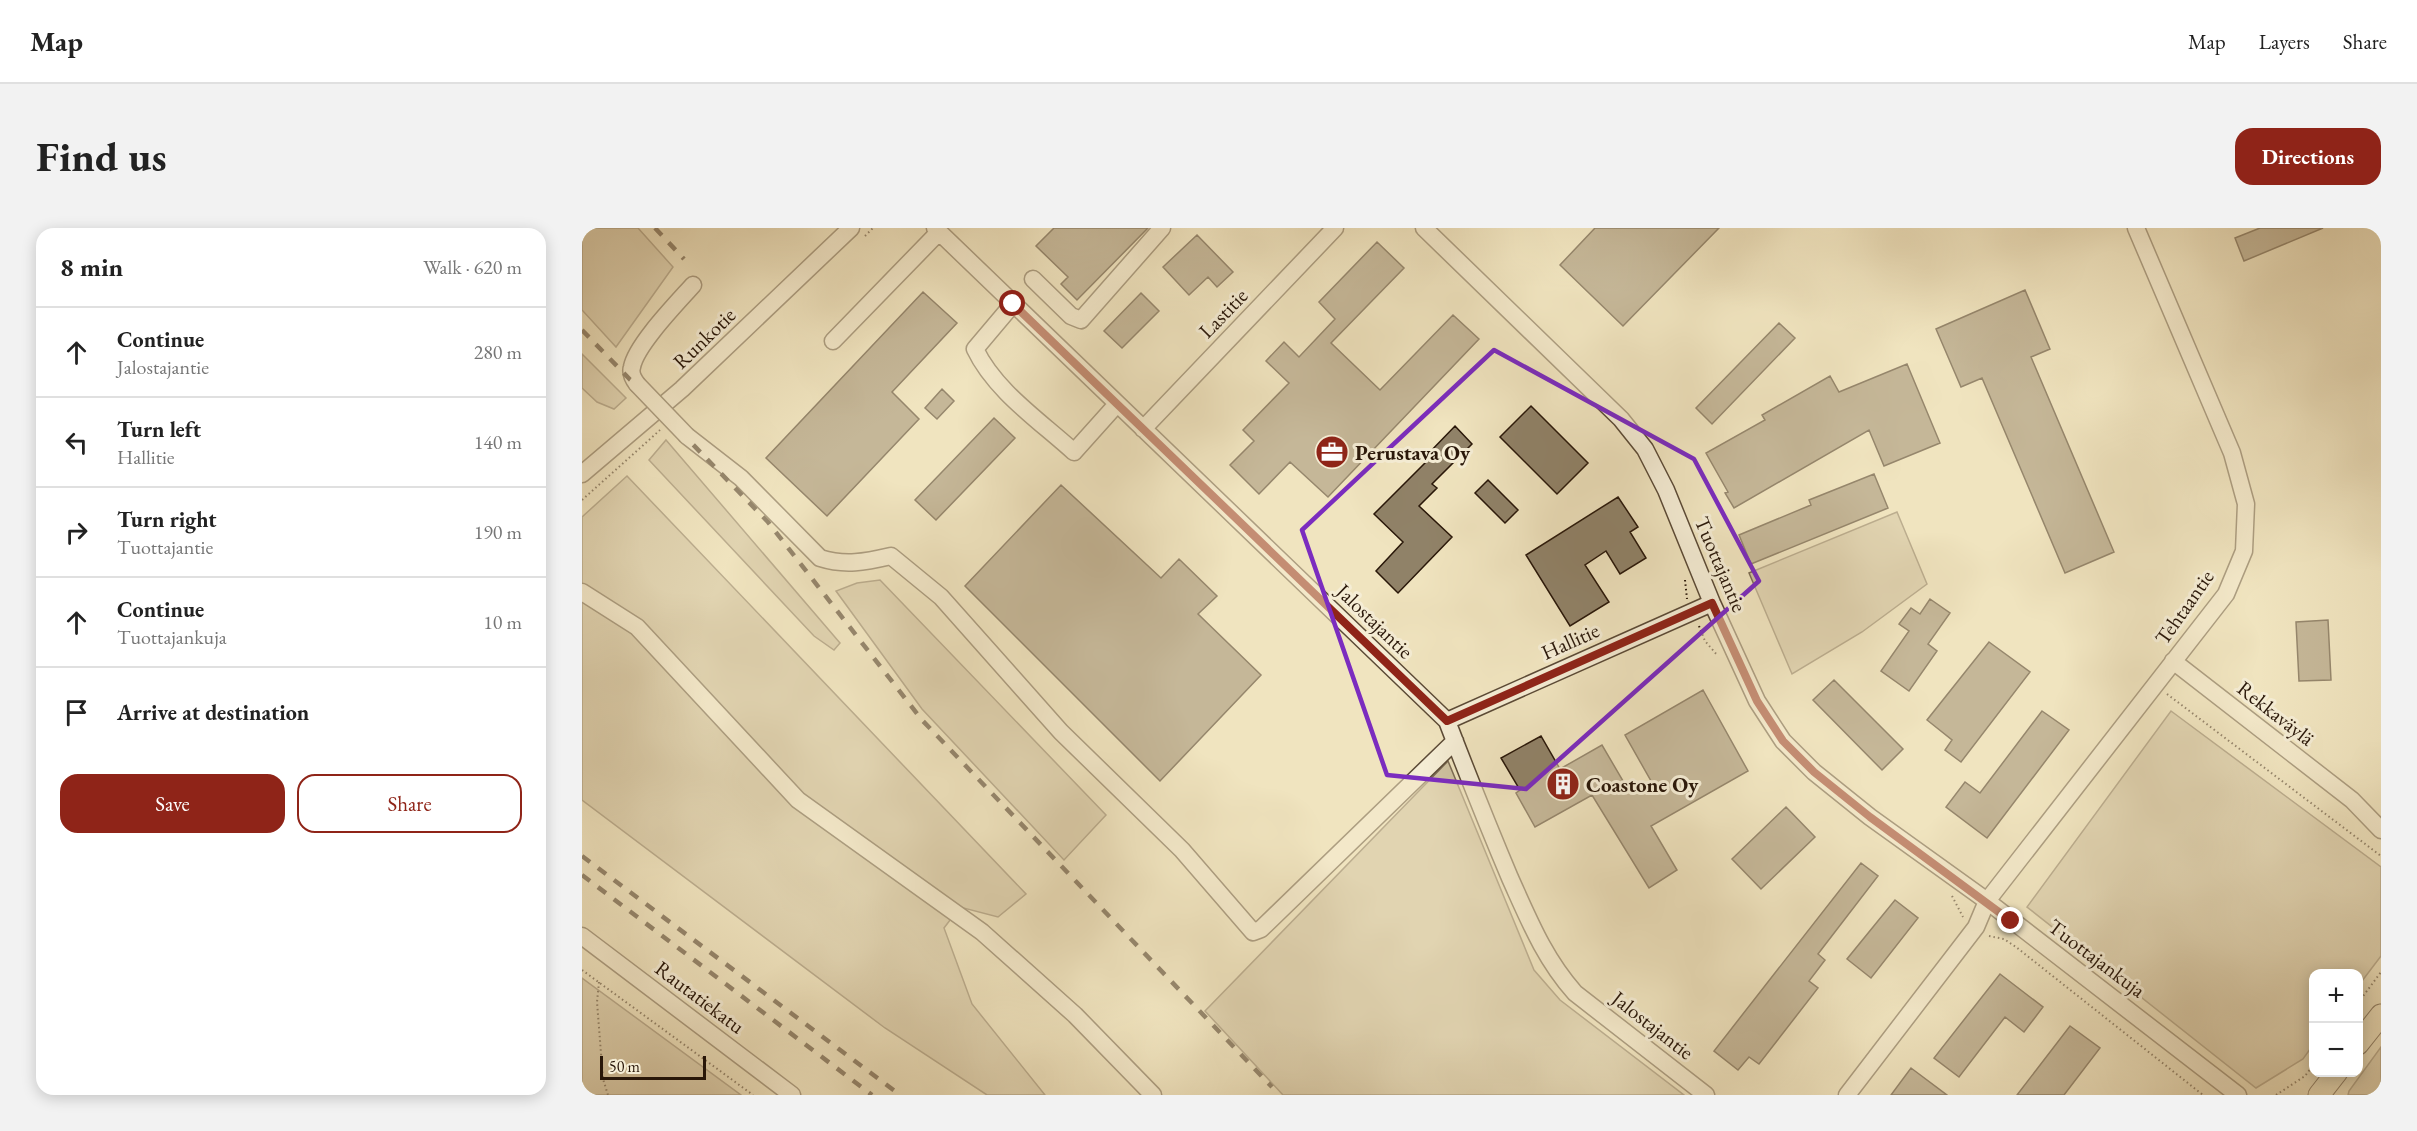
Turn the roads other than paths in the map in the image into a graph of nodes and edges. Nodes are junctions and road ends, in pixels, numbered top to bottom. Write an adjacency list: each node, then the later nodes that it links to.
1 (851, 228): 13 (street, Runkotie)
2 (1162, 228): 7 (street)
3 (1335, 228): 12 (street, Lastitie)
4 (1424, 228): 15 (street, Tuottajantie)
5 (2136, 228): 16 (street, Tehtaantie)
6 (937, 230): 9 (street, Jalostajantie); 10 (street)
7 (1033, 279)
8 (693, 285): 18 (street, bridge)
9 (1013, 304): 11 (street, Jalostajantie); 11 (street)
10 (833, 341)
11 (1117, 404): 12 (street, Jalostajantie)
12 (1143, 429): 17 (street, Jalostajantie)
13 (582, 474)
14 (582, 592): 28 (street)
15 (1712, 603): 17 (street, Hallitie); 22 (street, Tuottajantie)
16 (2173, 661): 19 (street, Rekkaväylä); 22 (street, Tehtaantie)
17 (1447, 721): 18 (street, Jalostajantie)
18 (1455, 741): 29 (street, Jalostajantie)
19 (2352, 800): 20 (street, Rekkaväylä); 21 (street, Rekkaväylä)
20 (2381, 814)
21 (2381, 830)
22 (1987, 901): 30 (street); 31 (street, Tuottajankuja)
23 (582, 936): 27 (street, Rautatiekatu)
24 (2381, 1015): 25 (main road)
25 (2363, 1038)
26 (2333, 1077): 32 (main road)
27 (792, 1095)
28 (1153, 1095)
29 (1706, 1095)
30 (1847, 1095)
31 (2238, 1095)
32 (2319, 1095)

